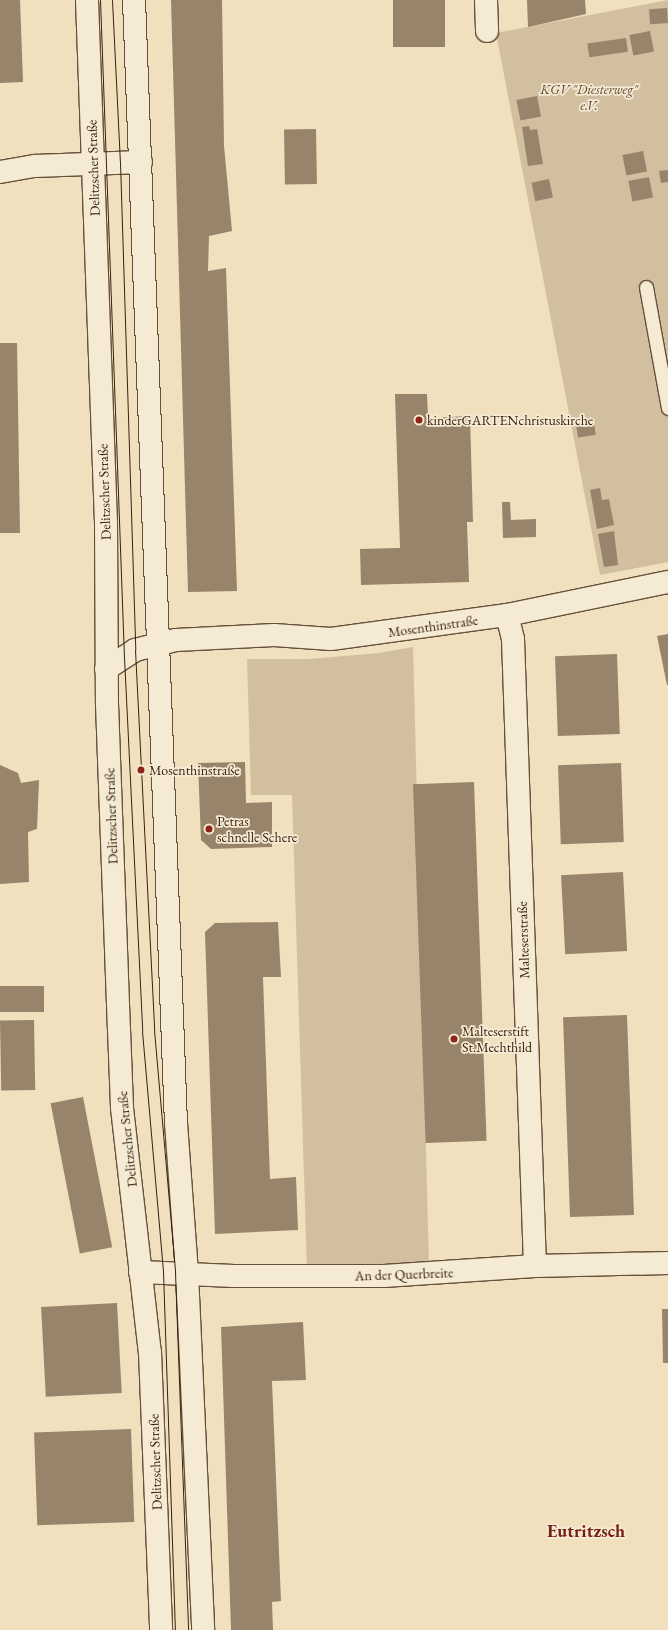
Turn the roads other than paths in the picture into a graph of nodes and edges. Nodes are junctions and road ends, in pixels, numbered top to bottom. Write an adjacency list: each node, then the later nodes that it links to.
1 (87, 0): 6 (main road, Delitzscher Straße)
2 (134, 0): 5 (main road)
3 (486, 0): 4 (main road)
4 (487, 31)
5 (141, 162): 6 (main road); 12 (main road)
6 (93, 163): 7 (main road); 13 (main road, Delitzscher Straße)
7 (0, 172)
8 (646, 287): 9 (lane)
9 (668, 408)
10 (668, 582): 11 (main road, Mosenthinstraße)
11 (507, 615): 12 (main road, Mosenthinstraße); 15 (main road, Malteserstraße)
12 (158, 644): 13 (main road, Mosenthinstraße); 17 (main road)
13 (106, 669): 16 (main road, Delitzscher Straße)
14 (668, 1264): 15 (main road, An der Querbreite)
15 (535, 1266): 17 (main road, An der Querbreite)
16 (140, 1272): 17 (main road, An der Querbreite); 18 (main road, Delitzscher Straße)
17 (188, 1273): 19 (main road)
18 (161, 1630)
19 (203, 1630)

